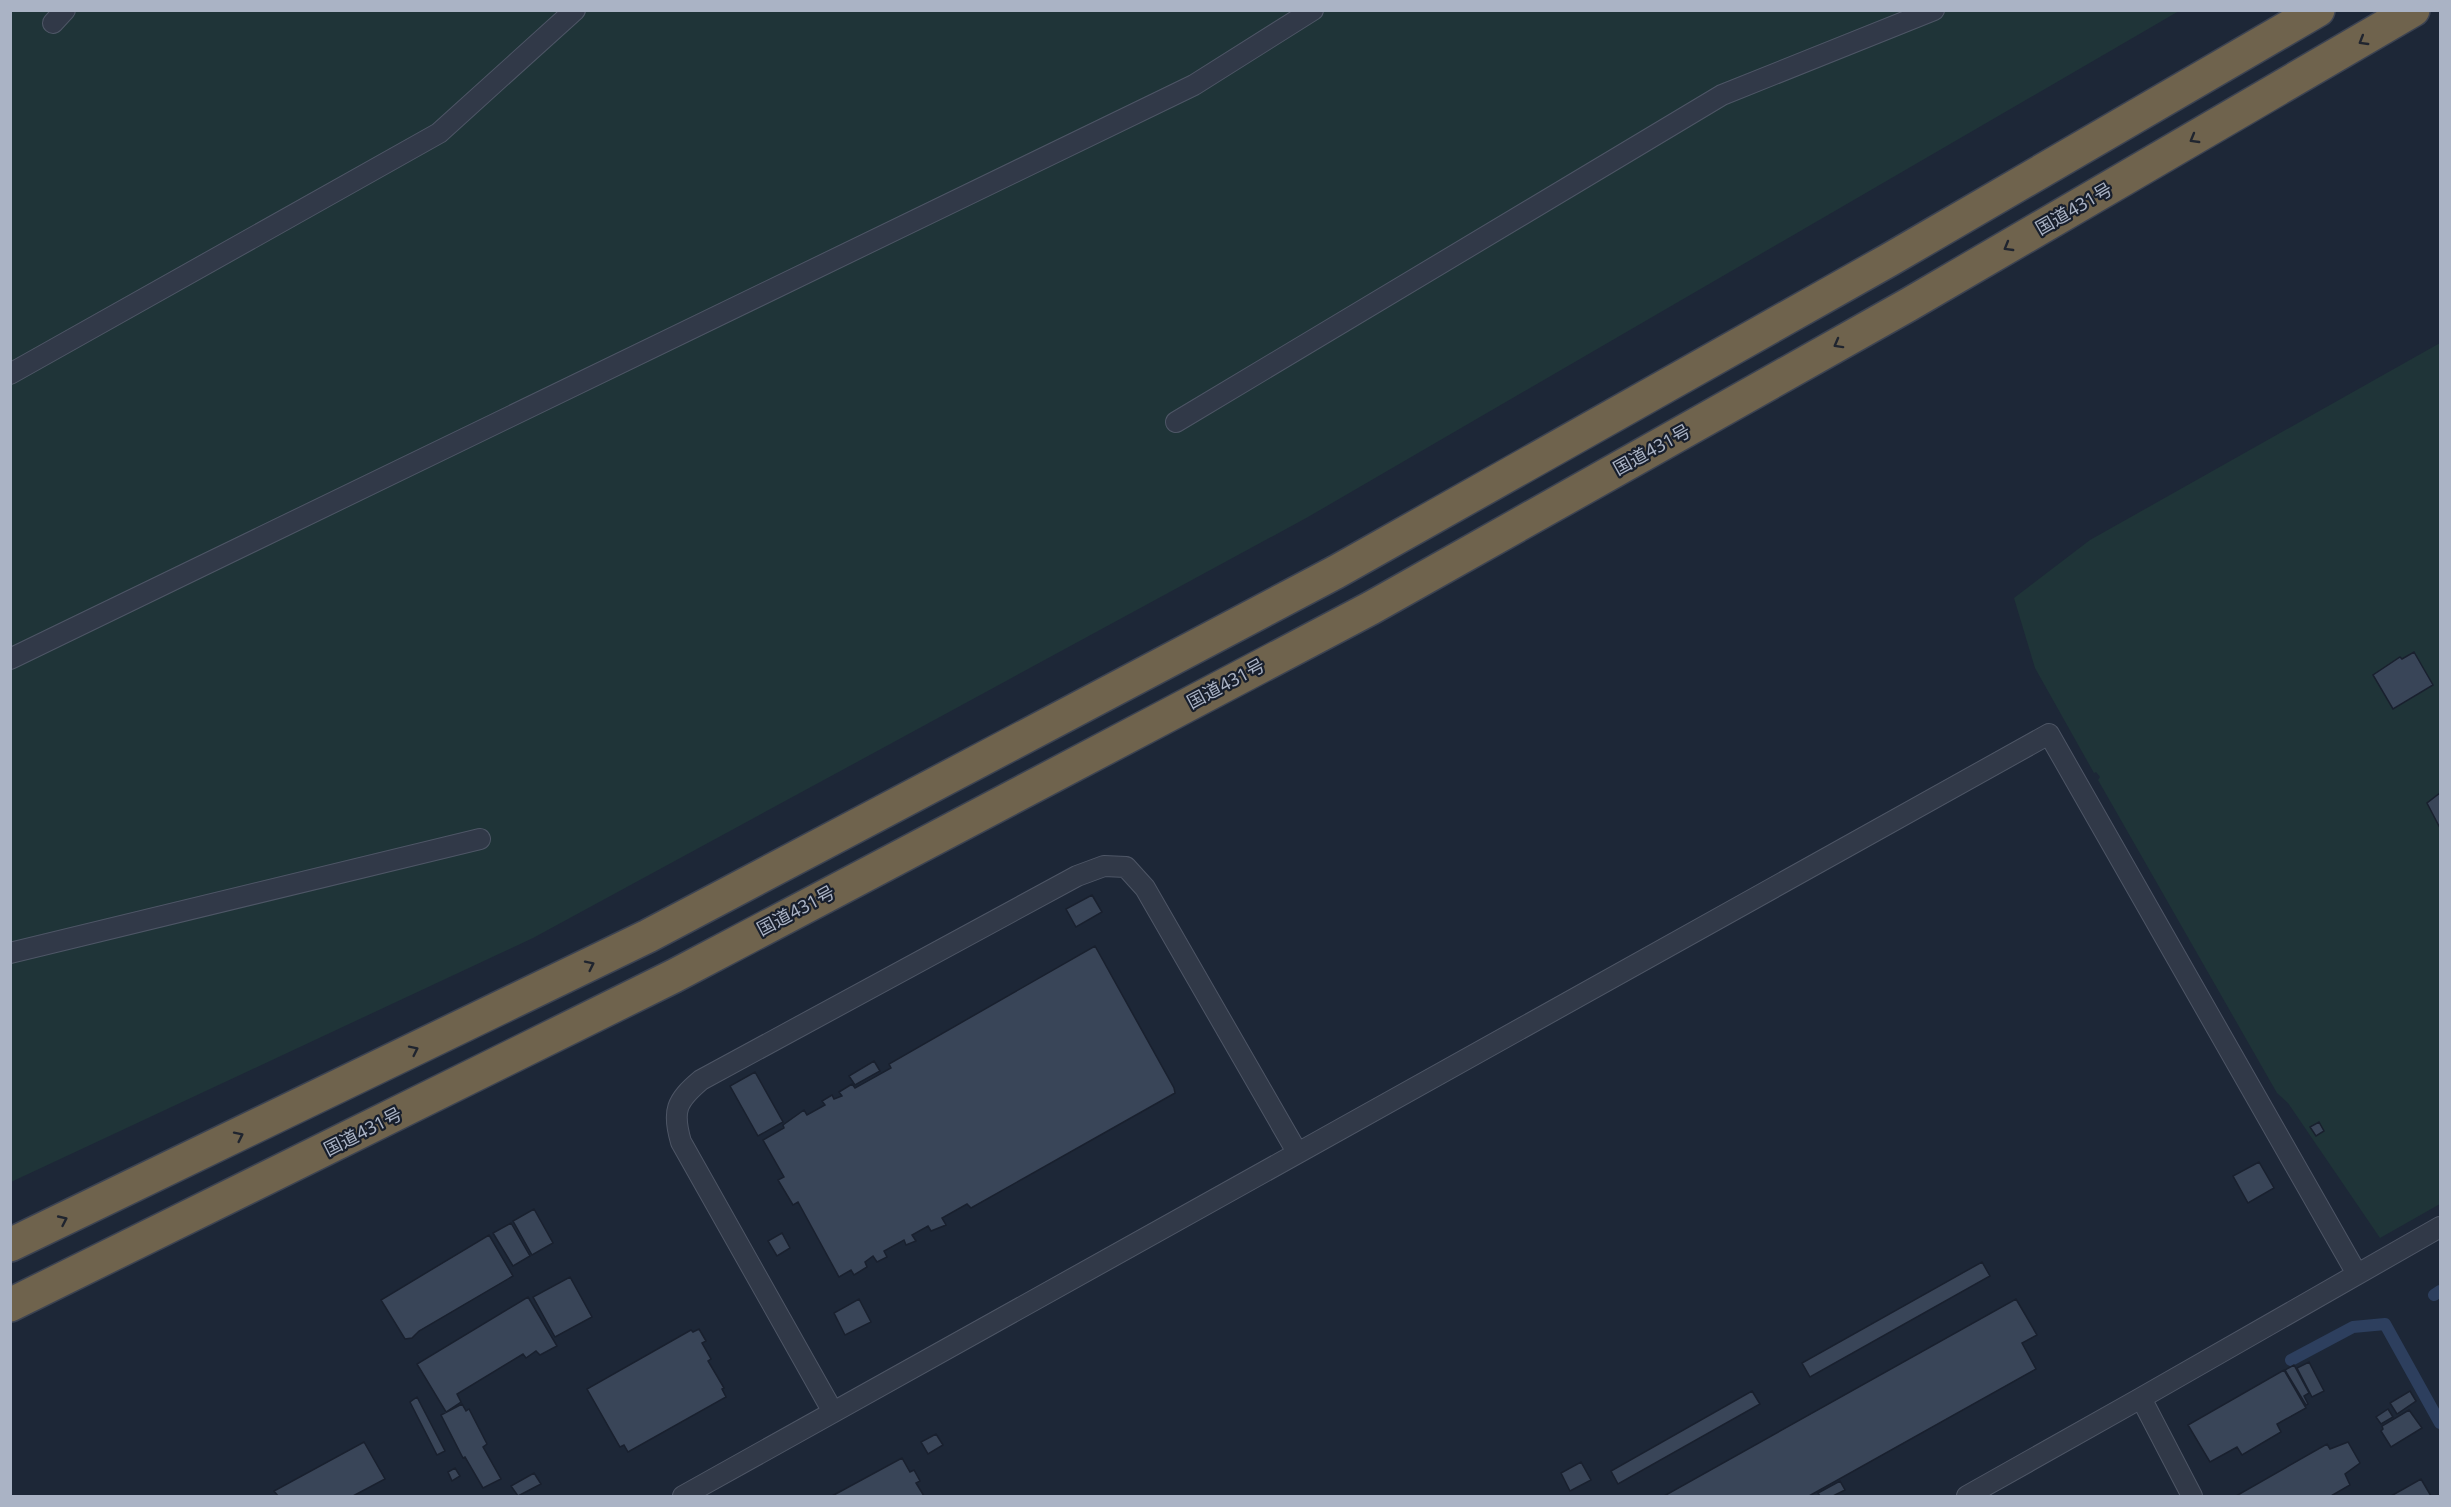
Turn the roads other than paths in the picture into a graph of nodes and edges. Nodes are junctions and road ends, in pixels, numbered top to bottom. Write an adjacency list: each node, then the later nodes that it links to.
1 (575, 10): 6 (lane)
2 (1313, 10): 8 (lane)
3 (1934, 10): 7 (lane)
4 (2318, 10): 13 (highway, one-way to 4)
5 (2413, 10): 15 (highway, 国道431号, one-way to 15)
6 (10, 374)
7 (1176, 422)
8 (10, 658)
9 (480, 839): 10 (lane)
10 (10, 953)
11 (1297, 1152): 14 (lane); 17 (lane); 17 (lane)
12 (2440, 1227): 14 (lane)
13 (10, 1245)
14 (2357, 1274): 16 (lane)
15 (10, 1305)
16 (2141, 1398): 20 (lane); 21 (lane)
17 (833, 1412): 18 (lane)
18 (712, 1489): 19 (lane)
19 (683, 1497)
20 (1967, 1497)
21 (2192, 1497)

